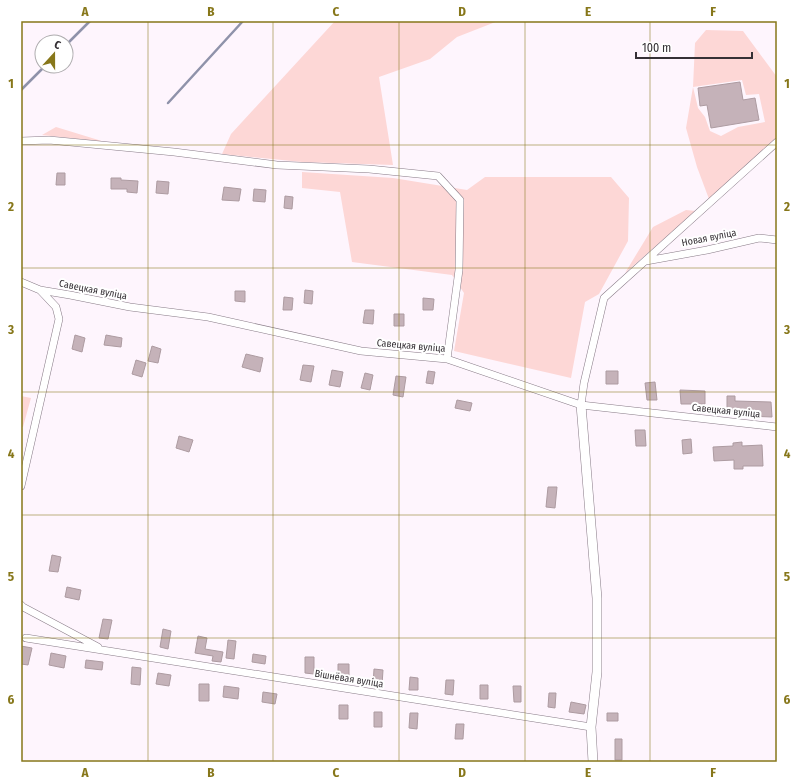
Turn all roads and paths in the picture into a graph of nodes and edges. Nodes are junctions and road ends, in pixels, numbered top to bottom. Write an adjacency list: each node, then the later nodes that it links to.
1 (21, 142): 7 (street)
2 (777, 142): 4 (street)
3 (777, 240): 4 (street, Новая вуліца)
4 (646, 261): 8 (street)
5 (21, 282): 6 (street, Савецкая вуліца)
6 (40, 290): 7 (street, Савецкая вуліца); 10 (street, Савецкая вуліца)
7 (447, 359): 8 (street, Савецкая вуліца)
8 (581, 405): 9 (street, Савецкая вуліца); 14 (street)
9 (777, 427)
10 (21, 486)
11 (21, 605): 13 (street, Вішнёвая вуліца)
12 (26, 638): 13 (street, Вішнёвая вуліца)
13 (103, 650): 14 (street, Вішнёвая вуліца)
14 (591, 728): 15 (street)
15 (593, 762)

